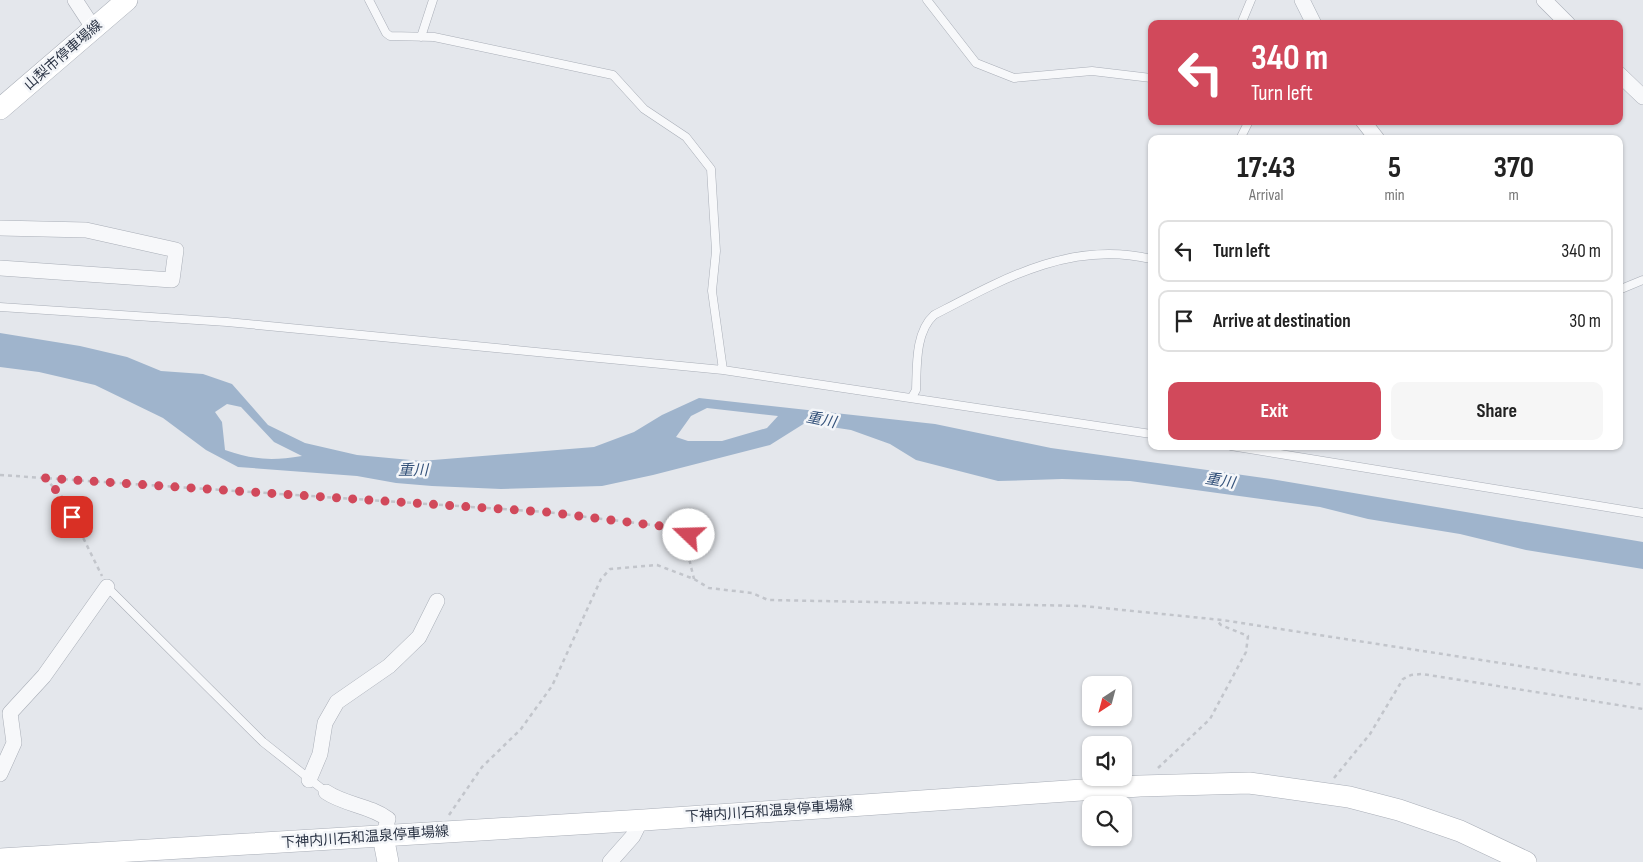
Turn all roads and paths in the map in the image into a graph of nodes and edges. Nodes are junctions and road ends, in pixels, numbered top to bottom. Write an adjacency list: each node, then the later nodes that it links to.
1 (75, 0): 12 (street)
2 (127, 0): 12 (main road, 山梨市停車場線)
3 (369, 0): 13 (lane)
4 (433, 0): 13 (lane)
5 (927, 0): 14 (lane)
6 (1251, 0): 9 (lane)
7 (1302, 0): 10 (street)
8 (1544, 0): 11 (street)
9 (1243, 20)
10 (1312, 20)
11 (1564, 20)
12 (94, 28): 17 (main road, 山梨市停車場線)
13 (421, 37): 26 (lane)
14 (1148, 78)
15 (1623, 78): 16 (street)
16 (1643, 97)
17 (0, 109)
18 (1366, 125): 19 (street)
19 (1374, 135)
20 (0, 228): 22 (street)
21 (1148, 258): 27 (lane)
22 (0, 268)
23 (1643, 280): 24 (lane)
24 (1623, 288)
25 (0, 307): 26 (lane)
26 (722, 370): 27 (lane)
27 (912, 397): 28 (lane)
28 (1148, 434)
29 (1256, 450): 32 (lane)
30 (0, 475): 31 (path)
31 (45, 478): 33 (path); 34 (path)
32 (1643, 513)
33 (694, 579): 36 (path); 45 (path)
34 (107, 587): 39 (street); 40 (lane)
35 (437, 601): 40 (street)
36 (1216, 620): 37 (path); 41 (path)
37 (1643, 685)
38 (1643, 709): 43 (path)
39 (0, 774)
40 (309, 780): 42 (lane)
41 (1140, 786): 43 (main road, 下神内川石和温泉停車場線); 44 (main road, 下神内川石和温泉停車場線)
42 (326, 792): 46 (street)
43 (1329, 793): 50 (main road, 下神内川石和温泉停車場線)
44 (641, 820): 45 (main road, 下神内川石和温泉停車場線); 49 (street)
45 (446, 832): 46 (main road, 下神内川石和温泉停車場線)
46 (383, 836): 47 (main road, 下神内川石和温泉停車場線); 48 (main road)
47 (0, 859)
48 (388, 862)
49 (610, 862)
50 (1526, 862)

